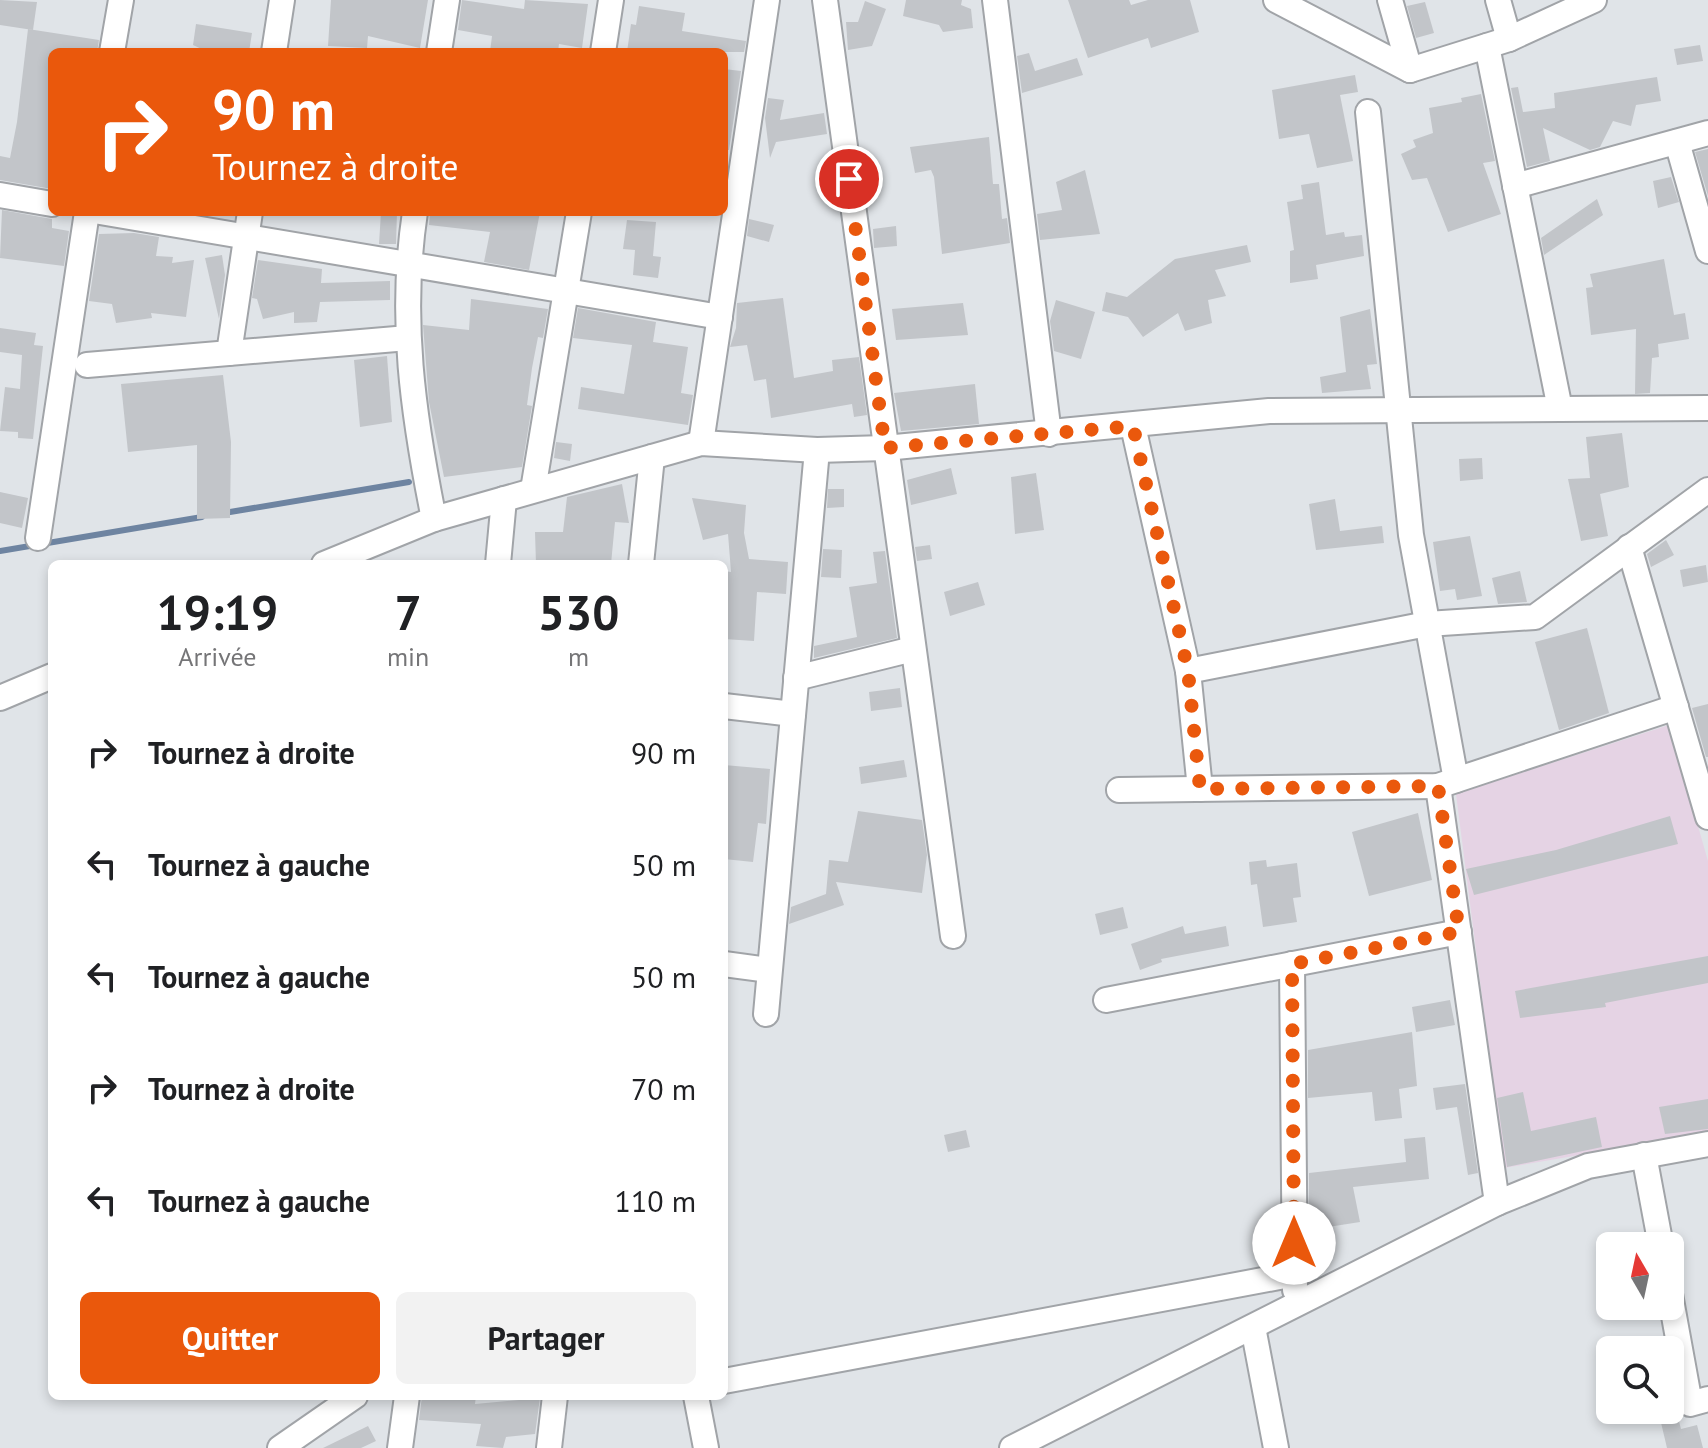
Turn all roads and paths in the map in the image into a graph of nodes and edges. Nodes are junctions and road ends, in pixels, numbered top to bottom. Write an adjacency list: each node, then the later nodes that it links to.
1 (121, 0): 13 (street)
2 (282, 0): 14 (street)
3 (447, 0): 15 (street)
4 (611, 0): 16 (street)
5 (767, 0): 33 (street)
6 (825, 0): 43 (street)
7 (995, 0): 41 (street)
8 (1276, 0): 17 (street)
9 (1390, 0): 17 (street)
10 (1498, 0): 12 (street)
11 (1594, 0): 12 (street)
12 (1498, 42): 17 (street); 21 (street)
13 (113, 48)
14 (275, 48)
15 (440, 48)
16 (604, 48)
17 (1410, 70)
18 (1368, 112): 39 (street)
19 (1708, 133): 20 (street)
20 (1677, 142): 21 (street); 30 (street)
21 (1515, 186): 38 (street)
22 (0, 195): 23 (street)
23 (48, 203)
24 (86, 216): 50 (street)
25 (124, 216): 29 (street)
26 (250, 216): 29 (street)
27 (414, 216): 31 (street)
28 (578, 216): 32 (street)
29 (247, 237): 31 (street); 35 (street)
30 (1708, 251)
31 (407, 264): 32 (street); 34 (street)
32 (567, 291): 33 (street); 46 (street)
33 (720, 317): 42 (street)
34 (408, 338): 35 (street); 49 (street)
35 (229, 353): 36 (street)
36 (87, 365)
37 (1708, 408): 38 (street)
38 (1560, 409): 39 (street)
39 (1397, 410): 40 (street); 55 (street)
40 (1133, 426): 41 (street); 57 (street)
41 (1049, 434): 43 (street)
42 (701, 443): 44 (street); 45 (street)
43 (885, 448): 44 (street); 56 (street)
44 (817, 450): 59 (street)
45 (652, 457): 46 (street); 54 (street)
46 (533, 490): 48 (street)
47 (1708, 490): 51 (street)
48 (504, 499): 49 (street); 53 (street)
49 (434, 519): 52 (street)
50 (38, 538)
51 (1629, 547): 55 (street); 62 (street)
52 (334, 560)
53 (498, 560)
54 (641, 560)
55 (1427, 624): 57 (street); 64 (street)
56 (913, 649): 59 (street); 69 (street)
57 (1188, 671): 65 (street)
58 (48, 678): 60 (street)
59 (796, 678): 63 (street)
60 (0, 698)
61 (728, 706): 63 (street)
62 (1676, 707): 64 (street); 67 (street)
63 (793, 714): 72 (street)
64 (1447, 783): 65 (street); 68 (street)
65 (1200, 789): 66 (street)
66 (1119, 790)
67 (1708, 817)
68 (1459, 932): 70 (street); 77 (street)
69 (953, 936)
70 (1292, 964): 73 (street); 79 (street)
71 (728, 965): 72 (street)
72 (769, 970): 74 (street)
73 (1106, 1000)
74 (766, 1014)
75 (1708, 1144): 76 (street)
76 (1644, 1155): 77 (street); 78 (street)
77 (1497, 1203): 80 (street)
78 (1658, 1232)
79 (1295, 1274): 80 (street); 83 (street)
80 (1295, 1305): 82 (street)
81 (1675, 1320): 84 (street)
82 (1253, 1327): 93 (street); 94 (street)
83 (728, 1380)
84 (1708, 1399)
85 (349, 1400): 89 (street)
86 (406, 1400): 90 (street)
87 (555, 1400): 91 (street)
88 (697, 1400): 92 (street)
89 (280, 1448)
90 (400, 1448)
91 (549, 1448)
92 (706, 1448)
93 (1012, 1448)
94 (1276, 1448)

